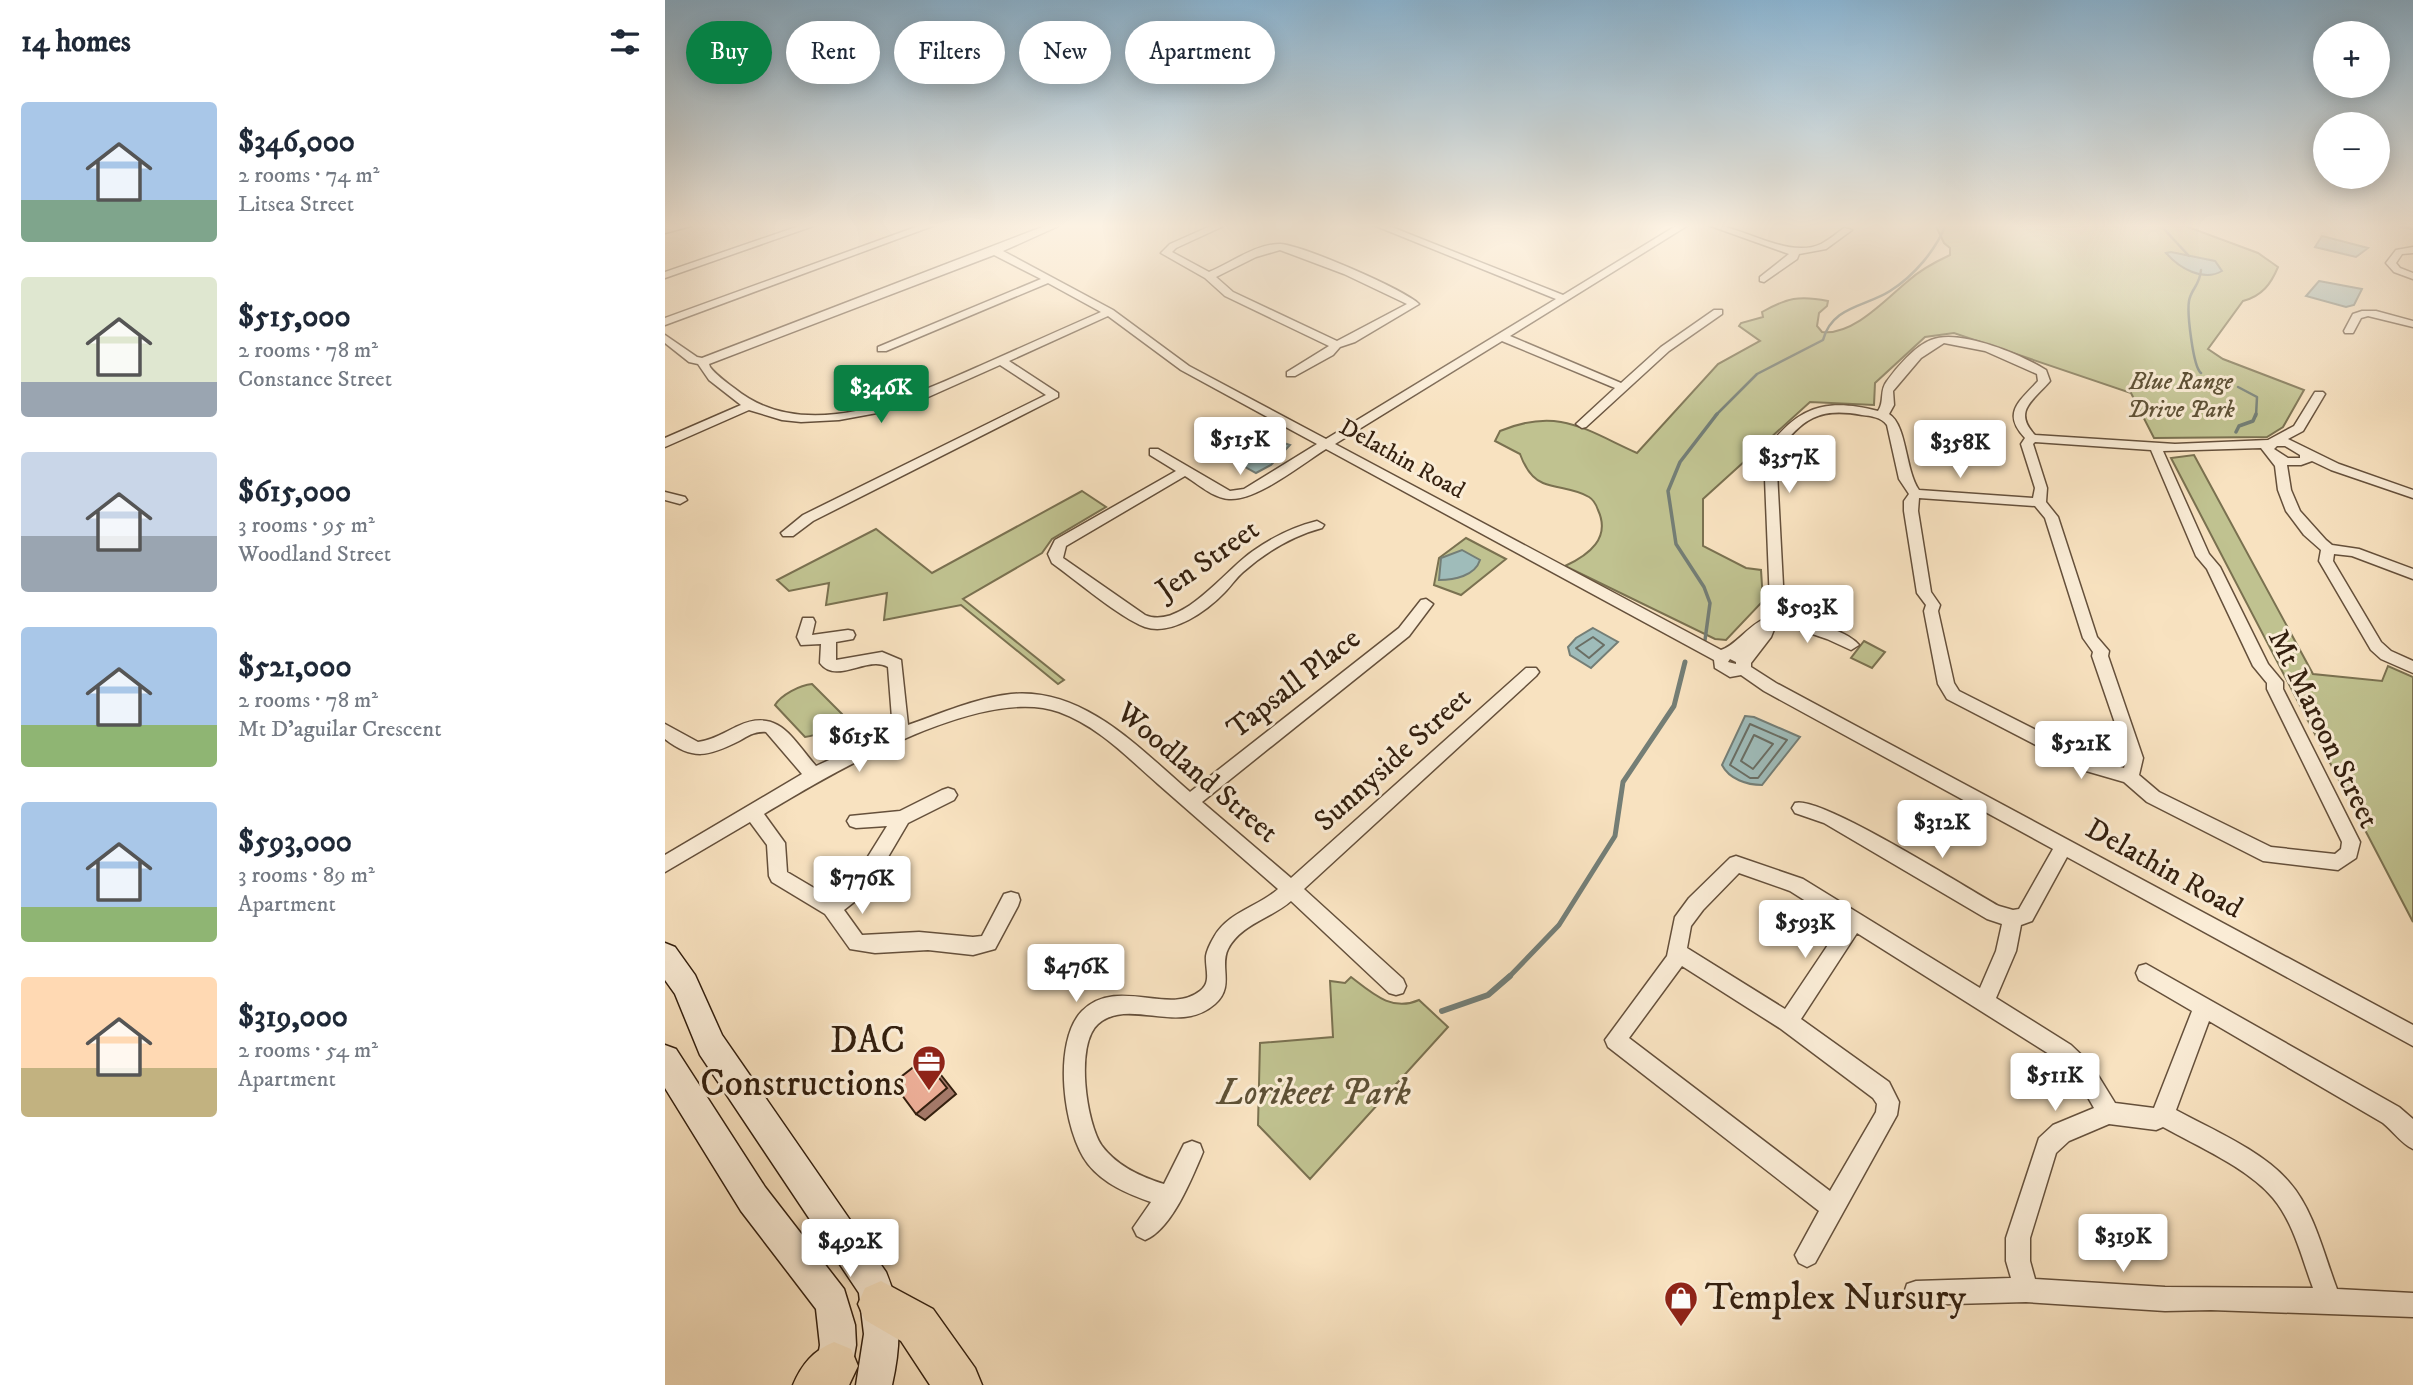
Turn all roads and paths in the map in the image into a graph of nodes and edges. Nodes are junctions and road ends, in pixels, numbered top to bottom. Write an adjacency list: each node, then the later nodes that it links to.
1 (757, 289): 12 (street)
2 (896, 289): 20 (street)
3 (1027, 289): 18 (street)
4 (1064, 289): 10 (street, Delathin Road)
5 (1223, 289): 17 (street)
6 (1381, 289): 17 (street)
7 (1538, 289): 9 (street)
8 (1581, 289): 9 (street)
9 (1564, 299): 15 (street)
10 (1109, 312): 19 (street); 30 (street, Delathin Road)
11 (1718, 312): 22 (street)
12 (665, 322)
13 (2413, 324): 14 (street)
14 (2349, 331)
15 (1502, 337): 22 (street); 30 (street)
16 (665, 338): 20 (street)
17 (1336, 345): 21 (street)
18 (882, 349)
19 (1001, 361): 24 (street); 43 (street)
20 (703, 362): 24 (street)
21 (1291, 374)
22 (1622, 387): 26 (street)
23 (2319, 394): 27 (street)
24 (749, 406): 29 (street)
25 (1882, 415): 28 (street); 37 (street); 47 (street)
26 (1582, 424)
27 (2299, 428): 32 (street); 34 (street)
28 (2039, 438): 31 (street); 41 (street)
29 (665, 443)
30 (1325, 445): 35 (street); 52 (street, Delathin Road)
31 (2155, 446): 32 (street); 58 (street, Mt Maroon Street)
32 (2272, 449): 34 (street); 34 (street); 36 (street)
33 (1154, 452): 35 (street)
34 (2301, 457): 36 (street); 38 (street)
35 (1185, 471): 42 (street, Jen Street)
36 (2284, 477): 44 (street)
37 (1915, 494): 41 (street); 58 (street)
38 (2413, 494)
39 (665, 496): 40 (street)
40 (680, 500)
41 (2039, 502): 58 (street)
42 (1317, 525)
43 (788, 533)
44 (2328, 549): 45 (street); 53 (street)
45 (2413, 574)
46 (1426, 604): 60 (street, Tapsall Place)
47 (1771, 620): 51 (street); 52 (street)
48 (808, 622): 50 (street)
49 (848, 635): 50 (street)
50 (829, 639): 56 (street)
51 (1851, 645)
52 (1735, 660): 65 (street, Delathin Road)
53 (2413, 667)
54 (1531, 672): 67 (street, Sunnyside Street)
55 (665, 730): 57 (street)
56 (901, 734): 57 (street, Woodland Street); 60 (street, Woodland Street)
57 (814, 775): 62 (street, Woodland Street)
58 (2130, 777)
59 (948, 795): 63 (street)
60 (1190, 802): 67 (street, Woodland Street)
61 (1801, 808): 70 (street)
62 (751, 811): 66 (street, Woodland Street); 69 (street)
63 (902, 818): 64 (street); 69 (street)
64 (856, 821)
65 (2064, 846): 70 (street); 79 (street, Delathin Road)
66 (665, 864)
67 (1291, 889): 75 (street, Woodland Street); 85 (street, Sunnyside Street)
68 (1011, 900): 69 (street)
69 (832, 908)
70 (2013, 919): 76 (street)
71 (1855, 920): 72 (street); 76 (street); 78 (street)
72 (1678, 953): 78 (street); 86 (street)
73 (665, 956): 92 (main road)
74 (2146, 973): 77 (street)
75 (1396, 986)
76 (1984, 1002): 81 (street)
77 (2204, 1007): 82 (street); 83 (street)
78 (1788, 1022): 86 (street)
79 (2413, 1036)
80 (665, 1059): 94 (main road)
81 (2109, 1113): 82 (street); 89 (street)
82 (2163, 1115): 91 (street)
83 (2413, 1138)
84 (1192, 1152): 85 (street)
85 (1170, 1197): 87 (street)
86 (1832, 1208): 88 (street)
87 (1145, 1228)
88 (1807, 1255)
89 (2026, 1290): 90 (street); 91 (street)
90 (1916, 1293)
91 (2330, 1301): 93 (street)
92 (881, 1304): 94 (main road); 95 (highway)
93 (2413, 1305)
94 (839, 1380)
95 (958, 1385)

